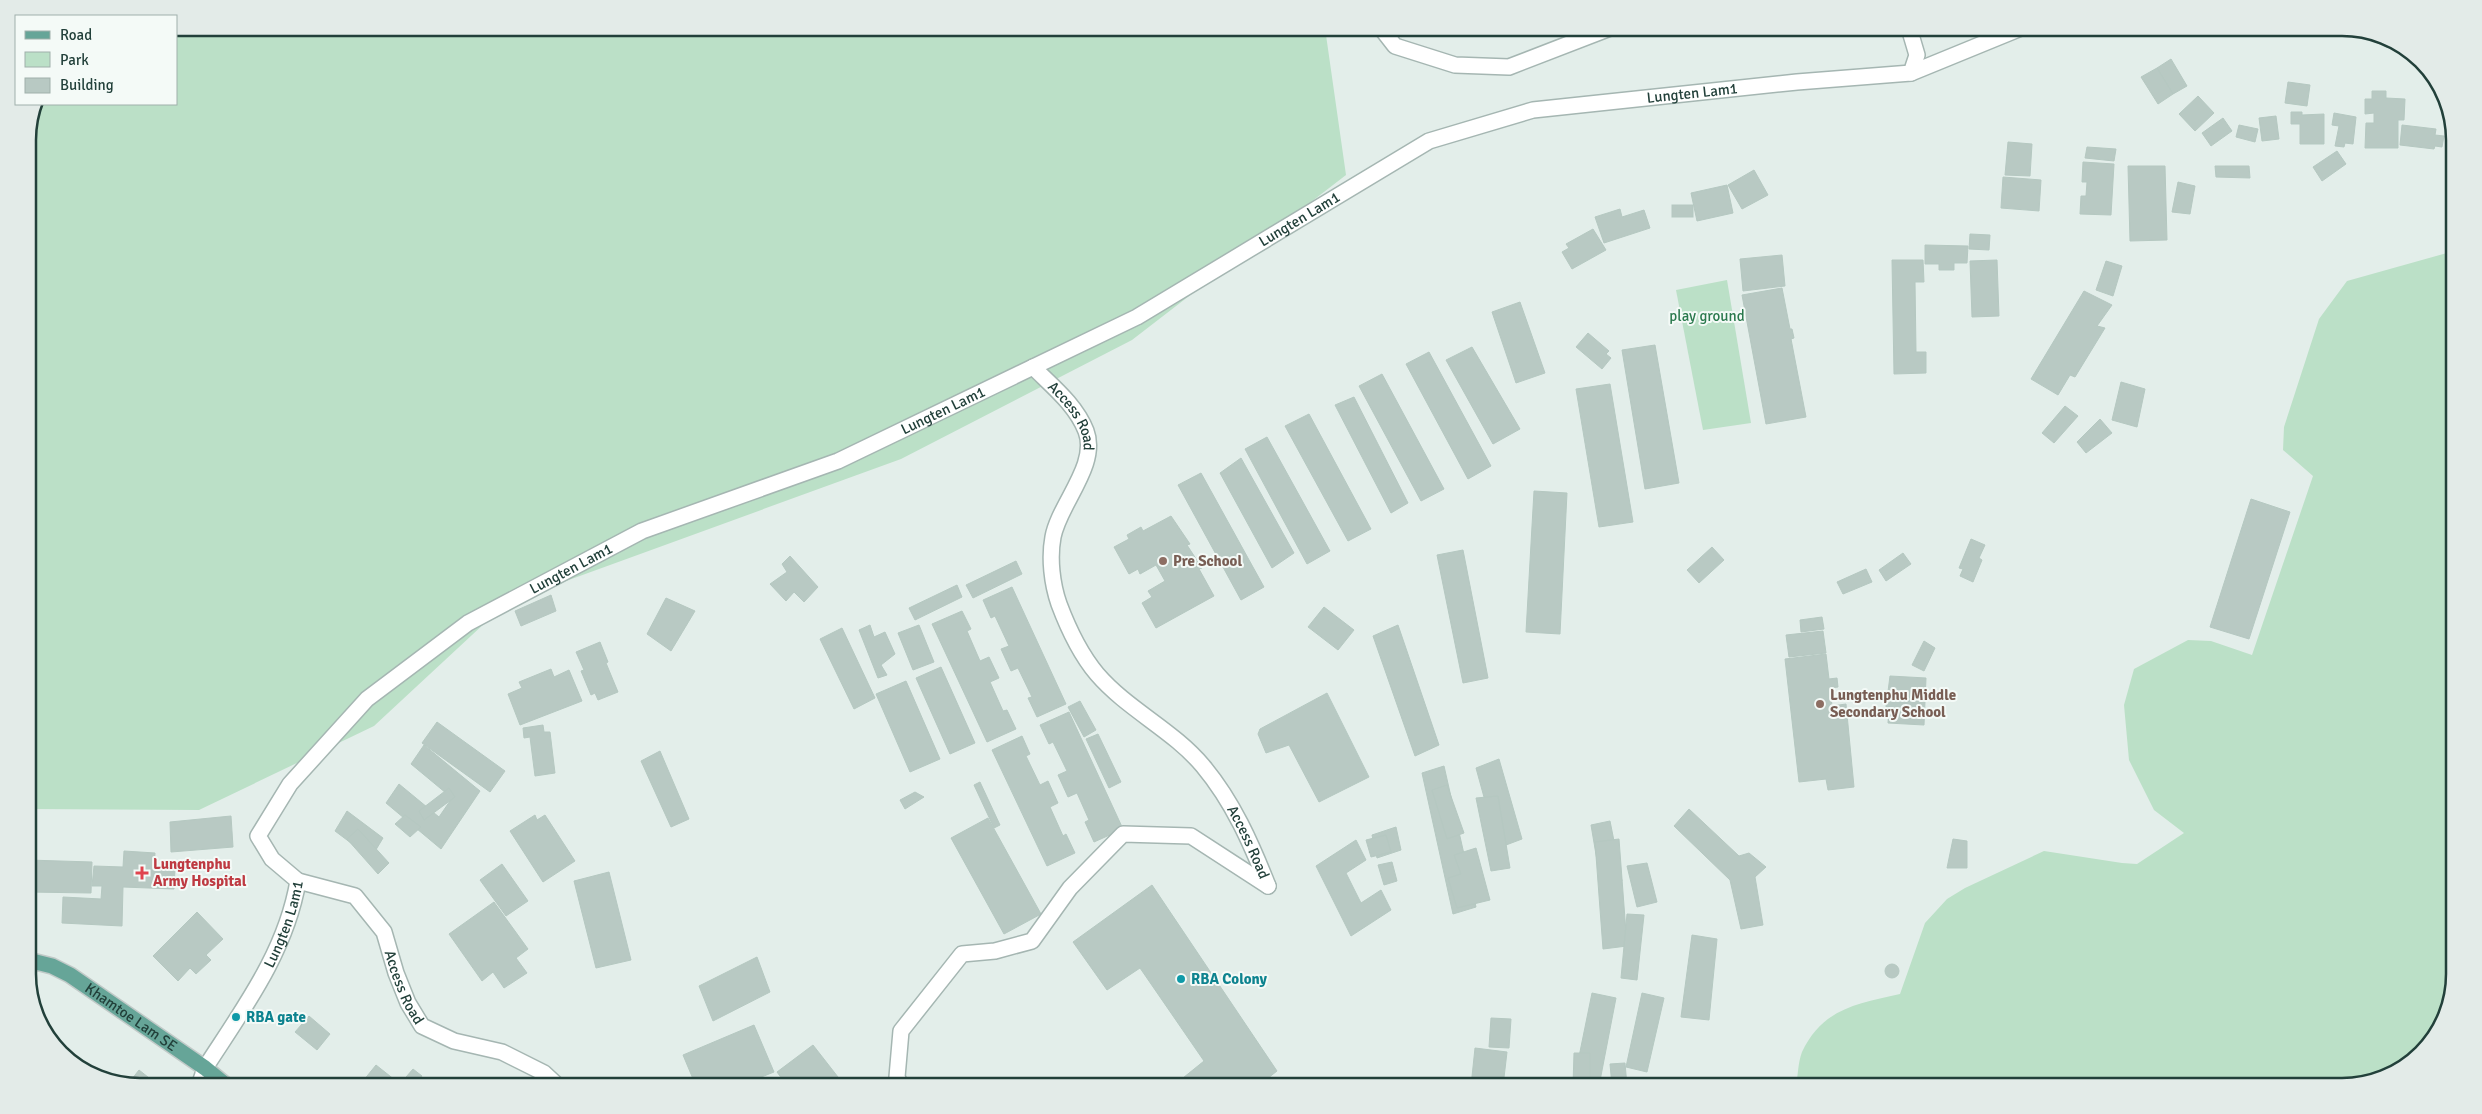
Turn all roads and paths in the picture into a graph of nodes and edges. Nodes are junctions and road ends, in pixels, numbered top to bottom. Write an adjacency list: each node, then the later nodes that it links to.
1 (1387, 36): 2 (street)
2 (1589, 36)
3 (1909, 36): 5 (street)
4 (2001, 36): 5 (street, Lungten Lam1)
5 (1911, 73): 6 (street, Lungten Lam1)
6 (1033, 367): 7 (street, Lungten Lam1); 13 (street, Access Road)
7 (298, 881): 9 (street, Lungten Lam1); 12 (street, Access Road)
8 (36, 962): 9 (main road, Khamtoe Lam SE)
9 (205, 1068): 10 (street, Lungten Lam1); 11 (main road, Khamtoe Lam SE)
10 (202, 1078)
11 (218, 1078)
12 (549, 1078)
13 (897, 1078)

